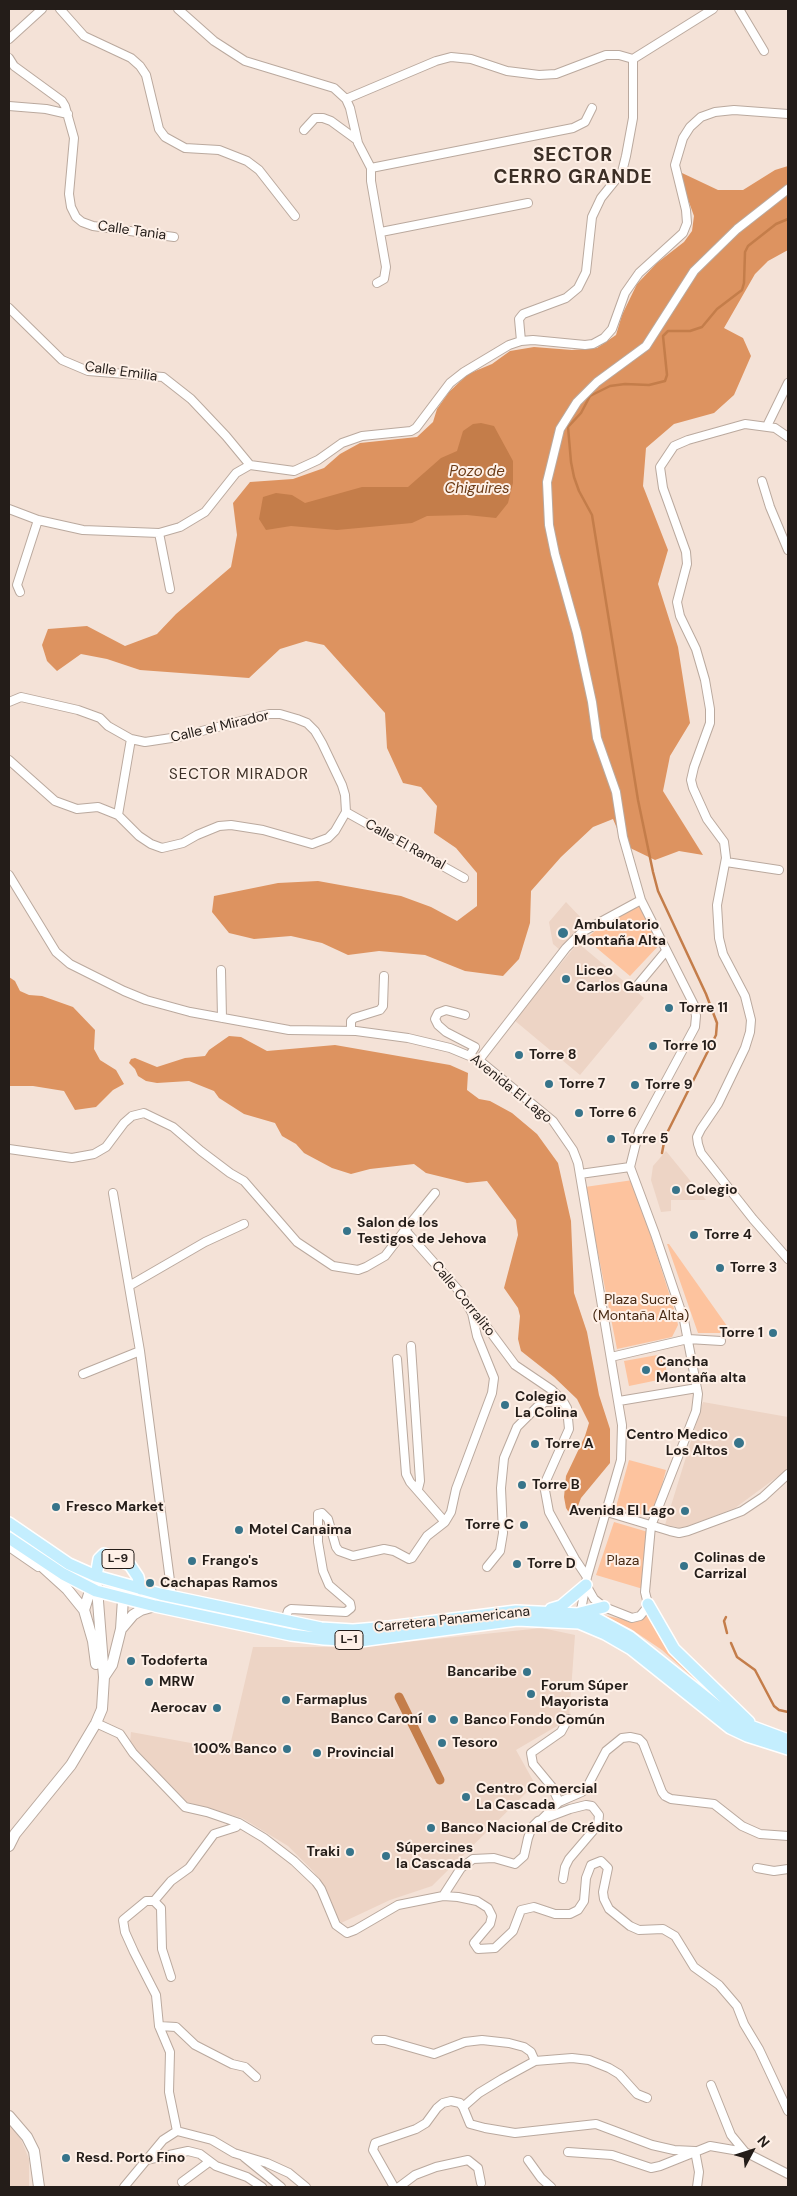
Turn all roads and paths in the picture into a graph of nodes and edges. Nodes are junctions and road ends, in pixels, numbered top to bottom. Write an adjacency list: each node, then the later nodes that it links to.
1 (42, 9): 6 (street)
2 (60, 9): 20 (street)
3 (178, 9): 10 (street)
4 (713, 9): 9 (street)
5 (739, 9): 7 (street)
6 (9, 39)
7 (764, 51)
8 (9, 58): 13 (street, Calle Tania)
9 (634, 59): 10 (street); 25 (street)
10 (346, 99): 16 (street)
11 (9, 106): 13 (street)
12 (592, 108): 17 (street)
13 (68, 114): 22 (street, Calle Tania)
14 (788, 114): 25 (street)
15 (304, 130): 16 (street)
16 (357, 140): 17 (street)
17 (371, 168): 21 (street)
18 (788, 189): 46 (street)
19 (528, 203): 21 (street)
20 (296, 216)
21 (381, 232): 23 (street)
22 (174, 237)
23 (377, 283)
24 (9, 308): 29 (street, Calle Emilia)
25 (521, 341): 29 (street)
26 (788, 383): 27 (street)
27 (767, 426): 28 (street); 42 (street)
28 (788, 437)
29 (250, 465): 33 (street)
30 (762, 481): 34 (street)
31 (9, 509): 32 (street)
32 (38, 520): 33 (street); 36 (street)
33 (159, 533): 35 (street)
34 (788, 550)
35 (170, 589)
36 (20, 592)
37 (9, 702): 38 (street)
38 (131, 739): 40 (street, Calle el Mirador); 41 (street)
39 (9, 760): 41 (street)
40 (346, 812): 41 (street); 45 (street, Calle El Ramal)
41 (118, 815)
42 (726, 862): 43 (street); 63 (street)
43 (779, 870)
44 (9, 875): 52 (street, Avenida El Lago)
45 (464, 878)
46 (641, 900): 47 (street); 55 (street)
47 (666, 951): 50 (street); 57 (street)
48 (221, 970): 52 (street)
49 (384, 976): 53 (street)
50 (636, 987)
51 (465, 1015): 54 (street)
52 (222, 1018): 53 (street, Avenida El Lago)
53 (351, 1031): 54 (street, Avenida El Lago)
54 (470, 1055): 55 (street, Avenida El Lago)
55 (479, 1060): 58 (street, Avenida El Lago)
56 (9, 1149): 62 (street)
57 (630, 1167): 58 (street); 66 (street)
58 (580, 1174): 70 (street, Avenida El Lago)
59 (114, 1193): 64 (street)
60 (435, 1193): 62 (street)
61 (244, 1224): 64 (street)
62 (405, 1230): 65 (street, Calle Corralito)
63 (788, 1259)
64 (129, 1286): 69 (street)
65 (472, 1312): 74 (street, Calle Corralito); 79 (street)
66 (688, 1340): 67 (street); 70 (street); 73 (street)
67 (721, 1341)
68 (411, 1346): 77 (street)
69 (140, 1351): 72 (street); 90 (street)
70 (611, 1356): 75 (street, Avenida El Lago)
71 (397, 1359): 77 (street)
72 (83, 1374)
73 (697, 1388): 75 (street); 81 (street)
74 (563, 1401): 84 (street); 86 (street)
75 (619, 1401): 78 (street, Avenida El Lago)
76 (788, 1474): 81 (street)
77 (418, 1489): 79 (street)
78 (607, 1512): 81 (street); 86 (street, Avenida El Lago)
79 (445, 1522): 98 (street)
80 (9, 1523): 85 (main road, Carretera Panamericana / L-1)
81 (651, 1526): 92 (street)
82 (9, 1538): 83 (main road, Carretera Panamericana / L-1)
83 (14, 1546): 89 (main road, Carretera Panamericana / L-1); 95 (street, L-9)
84 (487, 1567)
85 (96, 1576): 87 (main road, Carretera Panamericana / L-1); 88 (main road, L-9); 89 (street, L-9)
86 (587, 1581): 94 (street); 96 (main road, L-1); 97 (street, Avenida El Lago)
87 (124, 1584): 88 (main road, Carretera Panamericana / L-1); 91 (street, L-9)
88 (141, 1589): 90 (main road, Carretera Panamericana / L-1)
89 (93, 1590): 91 (main road, Carretera Panamericana / L-1); 95 (street, L-9); 100 (street, L-9)
90 (172, 1596): 98 (main road, Carretera Panamericana / L-1)
91 (123, 1599): 93 (main road, Carretera Panamericana / L-1); 99 (street, L-9)
92 (648, 1604): 94 (street); 104 (main road)
93 (154, 1606): 96 (main road, Carretera Panamericana / L-1); 99 (street)
94 (604, 1607): 97 (main road)
95 (84, 1610): 100 (street, L-9)
96 (550, 1616): 97 (main road, Carretera Panamericana / L-1); 98 (main road, Carretera Panamericana / L-1)
97 (579, 1618): 104 (main road, Carretera Panamericana / L-1); 106 (main road, Carretera Panamericana / L-1)
98 (285, 1620)
99 (120, 1633): 100 (street); 101 (street, L-9)
100 (97, 1643): 101 (street, L-9)
101 (104, 1677): 103 (street, L-9)
102 (568, 1719): 107 (street)
103 (96, 1723): 109 (street); 111 (street, L-9)
104 (753, 1728): 105 (main road, Carretera Panamericana / L-1)
105 (788, 1740)
106 (788, 1749)
107 (559, 1802): 108 (street); 110 (street)
108 (542, 1819): 114 (street); 115 (street)
109 (240, 1823): 115 (street); 116 (street)
110 (788, 1836)
111 (9, 1846)
112 (757, 1868): 113 (street)
113 (788, 1869)
114 (563, 1878)
115 (443, 1896): 125 (street)
116 (154, 1901): 117 (street); 118 (street)
117 (170, 1977)
118 (160, 2026): 121 (street); 127 (street)
119 (376, 2040): 120 (street)
120 (535, 2061): 123 (street); 124 (street)
121 (256, 2077)
122 (712, 2085): 130 (street)
123 (647, 2098)
124 (463, 2107): 128 (street); 143 (street)
125 (788, 2111)
126 (9, 2116): 138 (street)
127 (177, 2131): 131 (street); 132 (street)
128 (694, 2150): 129 (street); 130 (street); 146 (street)
129 (568, 2152)
130 (745, 2152): 135 (street)
131 (240, 2154): 141 (street); 142 (street)
132 (146, 2160): 134 (street); 139 (street)
133 (528, 2160): 145 (street)
134 (209, 2162): 136 (street); 140 (street)
135 (788, 2174)
136 (182, 2182)
137 (481, 2183): 144 (street)
138 (39, 2187)
139 (124, 2187)
140 (262, 2187)
141 (281, 2187)
142 (306, 2187)
143 (394, 2187)
144 (399, 2187)
145 (552, 2187)
146 (697, 2187)

